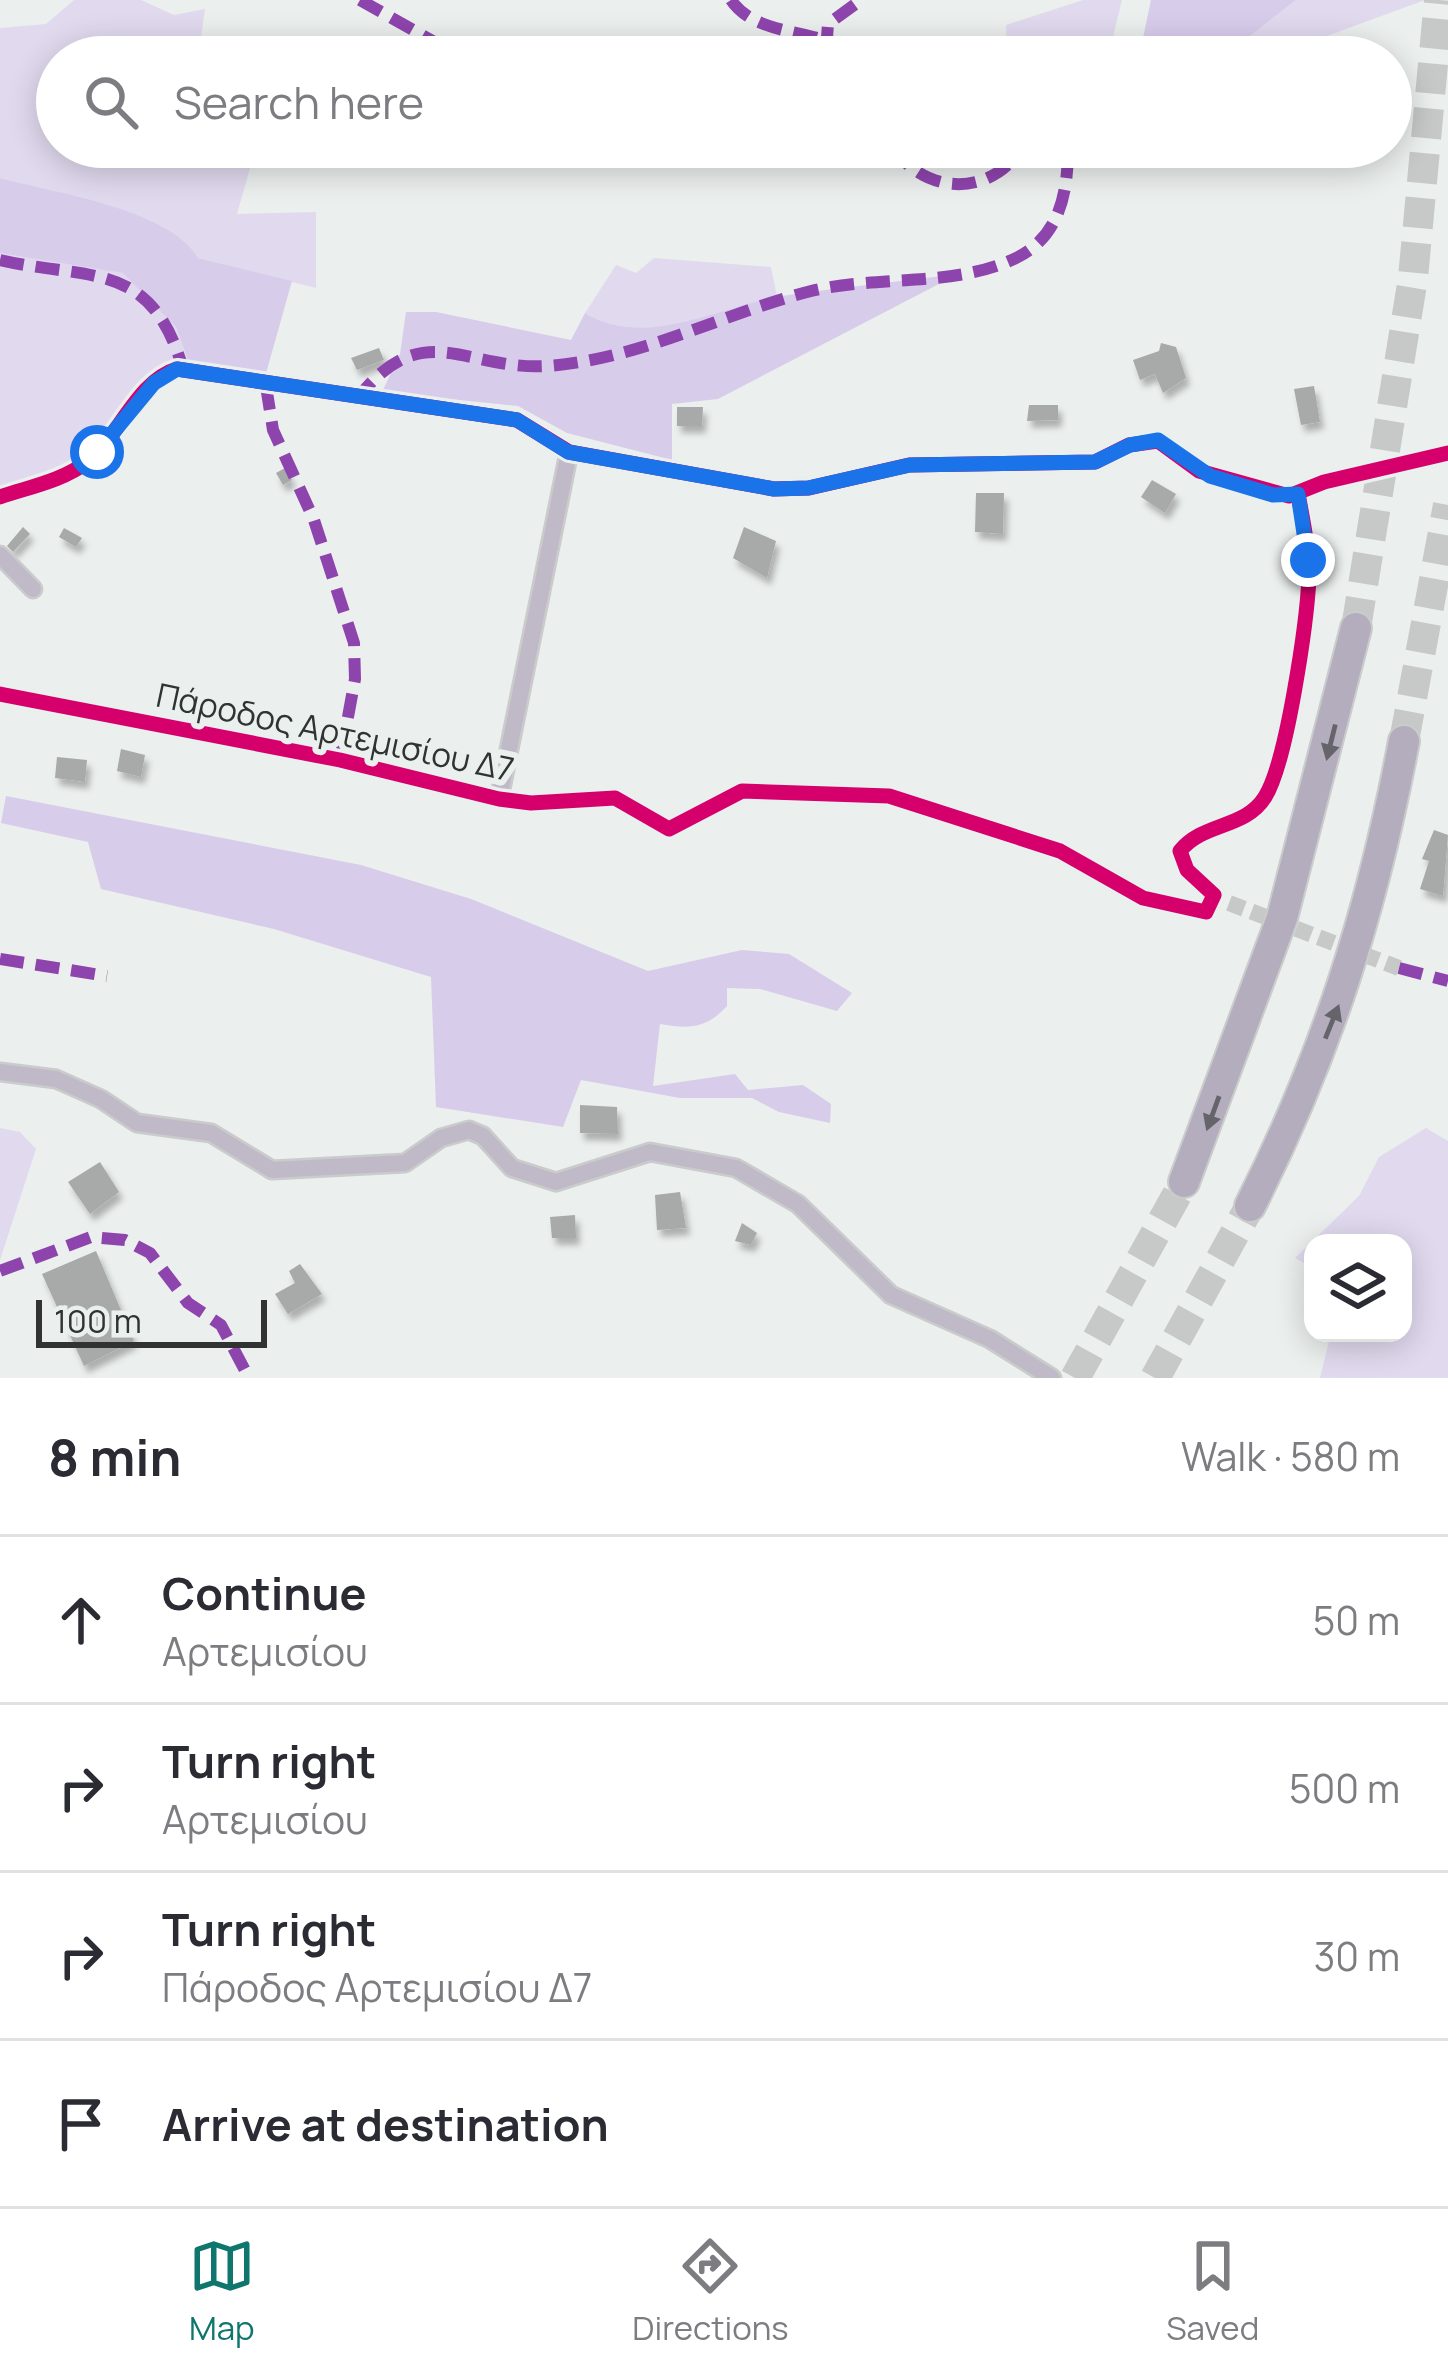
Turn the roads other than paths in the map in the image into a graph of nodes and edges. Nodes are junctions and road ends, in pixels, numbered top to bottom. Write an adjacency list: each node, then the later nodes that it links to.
1 (568, 452): 3 (street); 4 (street); 10 (street)
2 (1448, 453): 3 (street)
3 (1298, 494): 10 (street, Πάροδος Αρτεμισίου Δ7)
4 (0, 497)
5 (0, 554): 6 (street)
6 (33, 589)
7 (1356, 628): 12 (highway, one-way to 12)
8 (0, 694): 10 (street, Πάροδος Αρτεμισίου Δ7)
9 (1404, 741): 13 (highway, one-way to 9)
10 (499, 799)
11 (0, 1072): 14 (street)
12 (1184, 1182)
13 (1250, 1206)
14 (1052, 1378)

